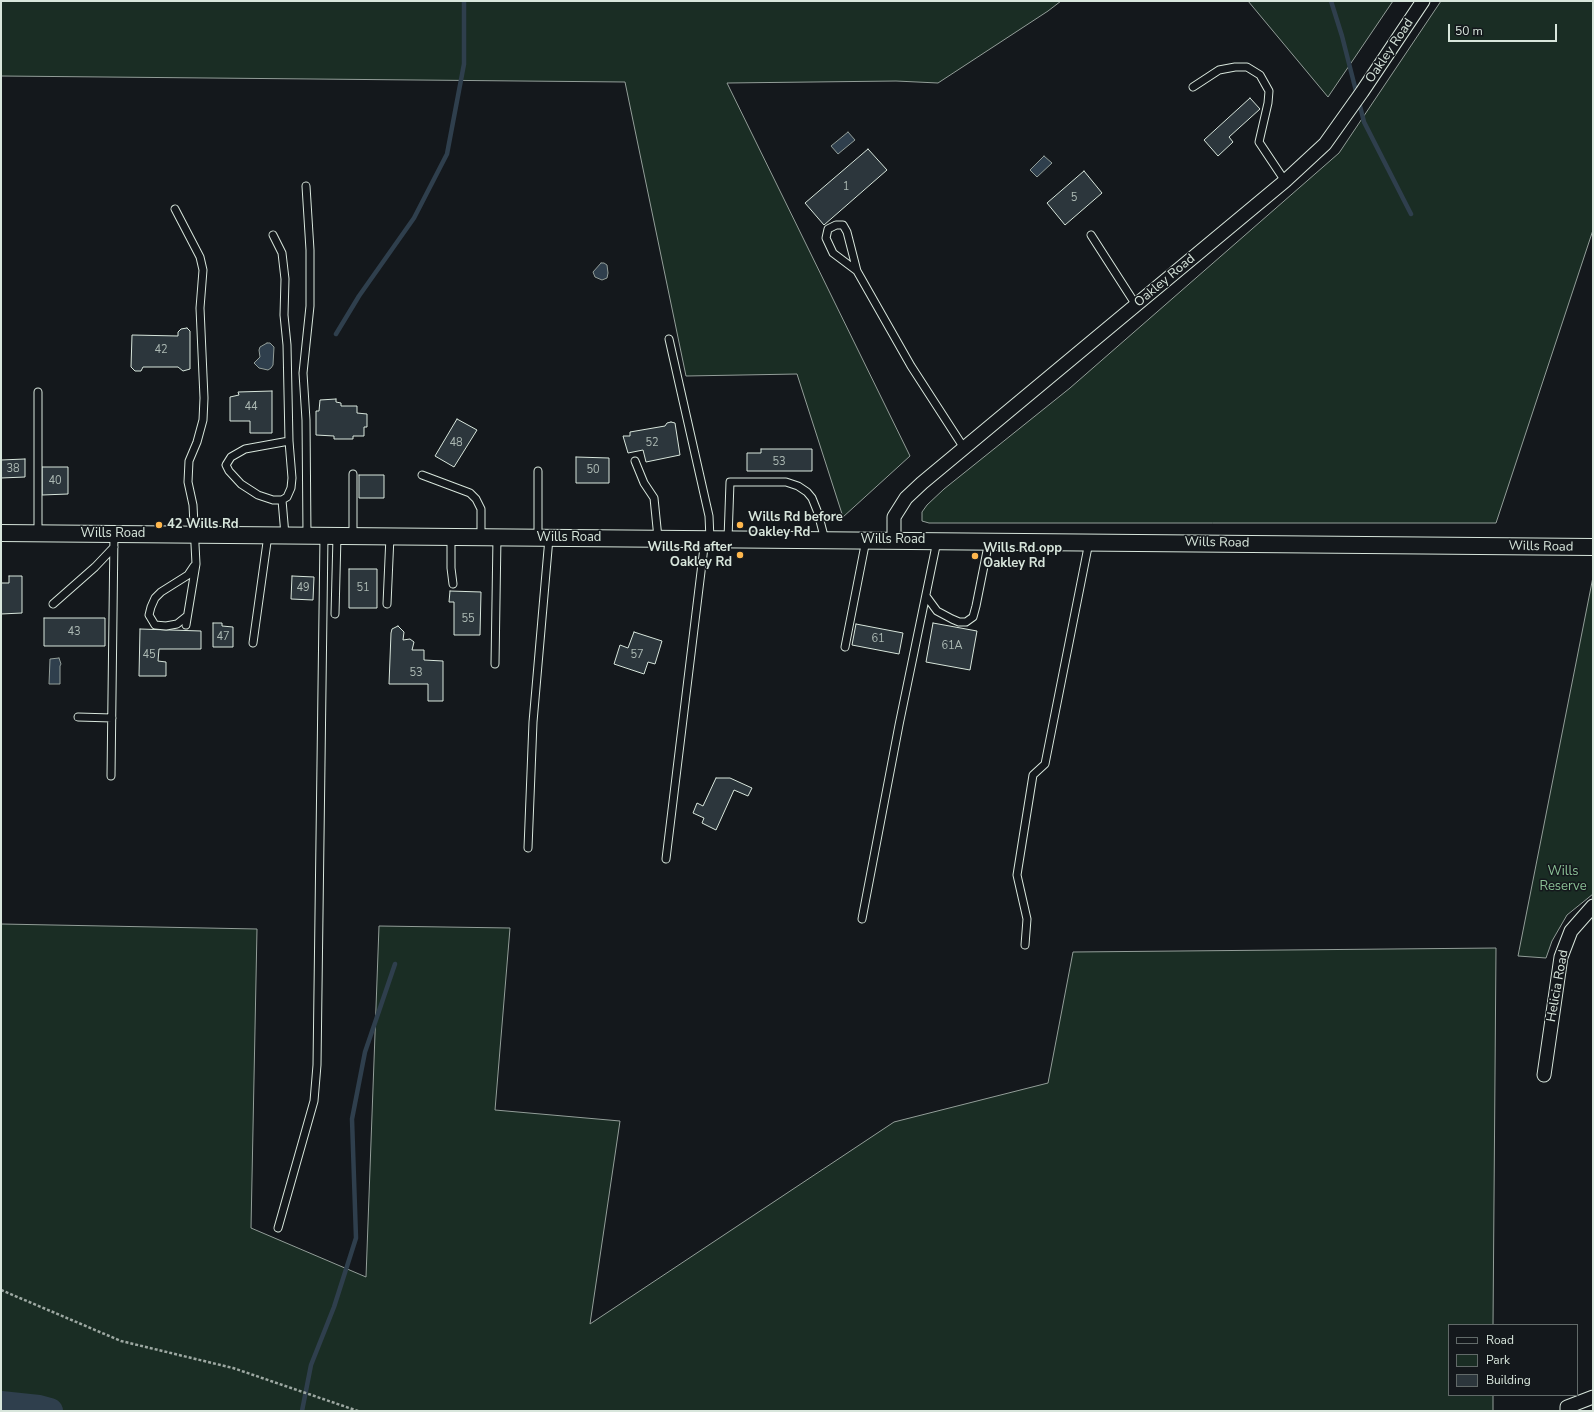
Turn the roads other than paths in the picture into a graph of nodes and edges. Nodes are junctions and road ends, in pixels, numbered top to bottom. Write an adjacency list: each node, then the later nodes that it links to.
1 (1423, 1): 3 (street, Oakley Road)
2 (1193, 87): 3 (lane)
3 (1285, 181): 9 (street, Oakley Road)
4 (306, 186): 24 (lane)
5 (175, 209): 21 (lane)
6 (273, 235): 12 (lane)
7 (1091, 235): 9 (lane)
8 (857, 271): 8 (lane); 13 (lane)
9 (1136, 305): 13 (street, Oakley Road)
10 (669, 339): 33 (lane)
11 (38, 392): 20 (lane)
12 (289, 441): 18 (lane); 18 (lane)
13 (964, 448): 38 (street, Oakley Road)
14 (635, 461): 32 (lane)
15 (538, 471): 31 (lane)
16 (353, 474): 26 (lane)
17 (422, 475): 29 (lane)
18 (282, 500): 23 (lane)
19 (1, 533): 20 (street, Wills Road)
20 (38, 533): 35 (street, Wills Road)
21 (195, 534): 22 (street, Wills Road); 35 (street, Wills Road); 43 (lane)
22 (268, 535): 23 (street, Wills Road); 51 (lane)
23 (285, 535): 24 (street, Wills Road)
24 (307, 535): 25 (street, Wills Road)
25 (330, 536): 26 (street, Wills Road); 48 (lane); 63 (lane)
26 (353, 536): 27 (street, Wills Road)
27 (390, 536): 28 (street, Wills Road); 47 (lane)
28 (451, 537): 29 (street, Wills Road); 44 (lane)
29 (481, 537): 30 (street, Wills Road)
30 (497, 537): 31 (street, Wills Road); 53 (lane)
31 (543, 537): 32 (street, Wills Road); 57 (lane)
32 (658, 538): 33 (street, Wills Road)
33 (707, 539): 34 (street, Wills Road); 58 (lane)
34 (728, 539): 36 (street, Wills Road); 36 (lane)
35 (114, 540): 46 (lane); 55 (lane)
36 (825, 540): 37 (street, Wills Road)
37 (866, 540): 38 (street, Wills Road); 52 (lane)
38 (894, 540): 39 (street, Wills Road)
39 (938, 541): 40 (street, Wills Road); 45 (lane)
40 (989, 541): 41 (street, Wills Road); 45 (lane)
41 (1089, 542): 42 (street, Wills Road); 61 (lane)
42 (1593, 547)
43 (196, 564): 49 (lane); 49 (lane)
44 (453, 584)
45 (926, 596): 60 (lane)
46 (53, 604)
47 (387, 604)
48 (335, 614)
49 (187, 616): 50 (lane)
50 (186, 625)
51 (253, 643)
52 (845, 648)
53 (495, 664)
54 (78, 717): 55 (lane)
55 (112, 718): 56 (lane)
56 (111, 776)
57 (528, 848)
58 (666, 859)
59 (1593, 906): 62 (street, Helicia Road)
60 (862, 919)
61 (1025, 945)
62 (1544, 1075)
63 (278, 1228)
64 (1593, 1398): 65 (street)
65 (1567, 1409)

